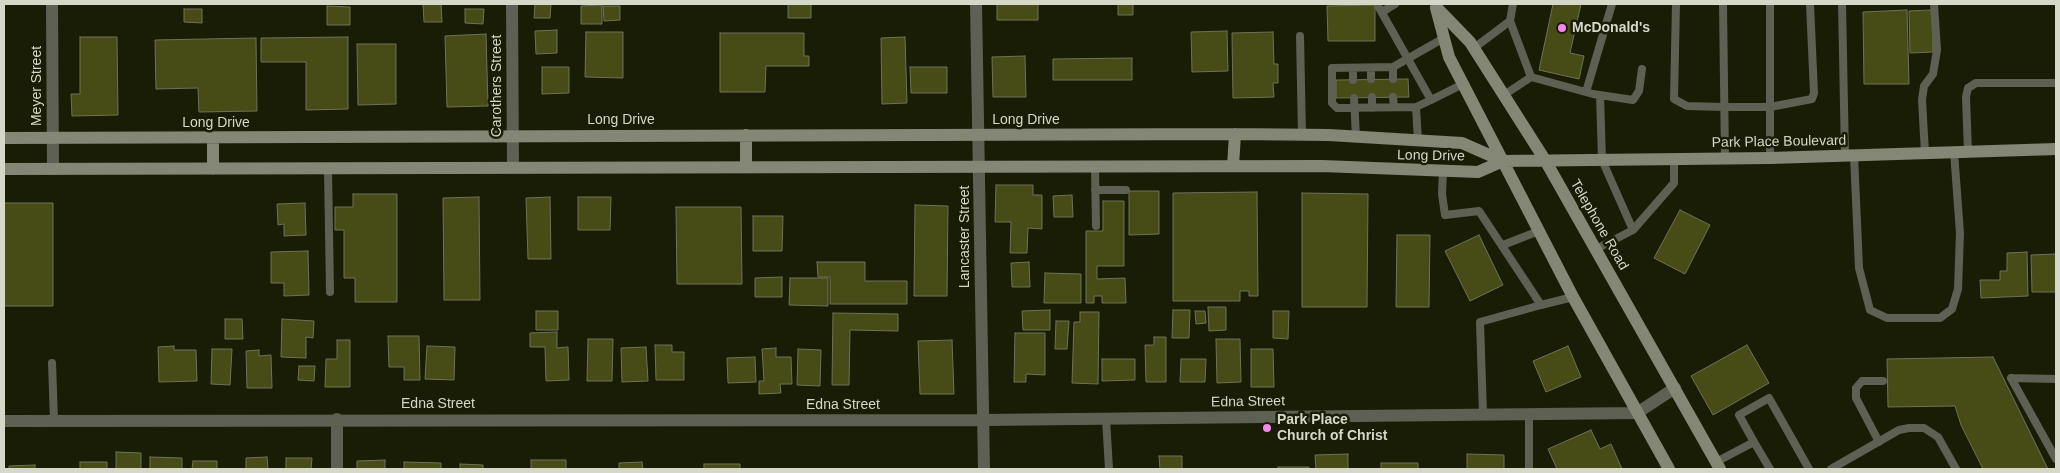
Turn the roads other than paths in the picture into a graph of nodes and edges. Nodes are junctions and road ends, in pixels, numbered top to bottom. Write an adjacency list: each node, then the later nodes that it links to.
1 (52, 4): 51 (street, Meyer Street)
2 (512, 4): 45 (street, Carothers Street)
3 (976, 4): 48 (street, Lancaster Street)
4 (1377, 4): 15 (lane)
5 (1395, 4): 15 (lane)
6 (1513, 4): 16 (lane)
7 (1612, 4): 31 (lane)
8 (1676, 4): 38 (lane)
9 (1723, 4): 38 (lane)
10 (1770, 4): 39 (lane)
11 (1810, 4): 39 (lane)
12 (1842, 4): 58 (lane)
13 (1934, 4): 57 (lane)
14 (1435, 5): 18 (main road, Telephone Road); 19 (main road, Telephone Road)
15 (1382, 12): 20 (lane)
16 (1510, 21): 19 (lane); 25 (lane)
17 (1300, 36): 47 (lane)
18 (1444, 38): 20 (lane); 30 (main road, Telephone Road)
19 (1474, 48): 32 (main road, Telephone Road)
20 (1408, 59): 21 (lane); 37 (lane)
21 (1393, 67): 23 (lane); 27 (lane)
22 (1353, 68): 23 (lane); 28 (lane); 40 (lane)
23 (1371, 68): 26 (lane)
24 (1642, 69): 33 (lane)
25 (1532, 77): 31 (lane); 32 (lane)
26 (1371, 79)
27 (1393, 79)
28 (1353, 80)
29 (2056, 82): 56 (lane)
30 (1463, 84): 37 (lane); 64 (main road, Telephone Road)
31 (1586, 92): 33 (lane)
32 (1504, 95): 62 (main road, Telephone Road)
33 (1600, 95): 63 (lane)
34 (1372, 97): 41 (lane)
35 (1394, 97): 42 (lane)
36 (1354, 98): 40 (lane)
37 (1431, 100): 43 (lane)
38 (1724, 107): 39 (lane); 61 (lane)
39 (1770, 107): 59 (lane)
40 (1354, 108): 41 (lane); 49 (lane)
41 (1372, 108): 42 (lane)
42 (1394, 108): 43 (lane)
43 (1416, 108): 53 (lane)
44 (1235, 134): 47 (main road, Long Drive); 48 (main road, Long Drive); 65 (main road)
45 (512, 135): 46 (main road, Long Drive); 52 (main road, Long Drive); 66 (street, Carothers Street)
46 (746, 135): 48 (main road, Long Drive); 70 (main road)
47 (1302, 135): 49 (main road, Long Drive)
48 (979, 136): 67 (street, Lancaster Street)
49 (1356, 137): 53 (main road, Long Drive)
50 (4, 138): 51 (main road, Long Drive)
51 (52, 138): 52 (main road, Long Drive); 72 (street, Meyer Street)
52 (213, 138): 73 (main road)
53 (1418, 141): 64 (main road, Long Drive)
54 (2056, 149): 56 (main road, Park Place Boulevard)
55 (1954, 152): 56 (main road, Park Place Boulevard); 57 (main road, Park Place Boulevard); 58 (lane)
56 (1968, 152)
57 (1925, 153): 58 (main road, Park Place Boulevard)
58 (1849, 156): 59 (main road, Park Place Boulevard)
59 (1770, 158): 61 (main road, Park Place Boulevard)
60 (1674, 159): 61 (main road, Park Place Boulevard); 63 (main road, Park Place Boulevard); 78 (lane)
61 (1725, 159)
62 (1545, 160): 63 (main road, Park Place Boulevard); 64 (main road, Park Place Boulevard); 81 (main road, Telephone Road)
63 (1602, 160): 78 (lane)
64 (1503, 162): 74 (main road, Long Drive); 79 (main road, Telephone Road)
65 (1233, 166): 68 (main road, Long Drive); 74 (main road, Long Drive)
66 (513, 167): 69 (main road, Long Drive); 70 (main road, Long Drive)
67 (980, 167): 68 (main road, Long Drive); 70 (main road, Long Drive); 96 (street, Lancaster Street)
68 (1095, 167): 75 (lane)
69 (328, 168): 73 (main road, Long Drive); 82 (lane)
70 (746, 168)
71 (4, 169): 72 (main road, Long Drive)
72 (53, 169): 73 (main road, Long Drive)
73 (213, 169)
74 (1443, 171): 80 (lane)
75 (1096, 190): 76 (lane); 77 (lane)
76 (1126, 190)
77 (1096, 226)
78 (1633, 230): 81 (lane)
79 (1540, 231): 80 (lane); 83 (main road, Telephone Road)
80 (1504, 245): 84 (lane)
81 (1596, 249): 88 (main road, Telephone Road)
82 (330, 292)
83 (1573, 297): 84 (lane); 89 (main road, Telephone Road)
84 (1541, 305): 90 (lane)
85 (52, 363): 95 (lane)
86 (2056, 379): 102 (lane)
87 (1883, 381): 99 (lane)
88 (1675, 388): 89 (street); 103 (main road, Telephone Road)
89 (1637, 413): 91 (street, Edna Street); 108 (main road, Telephone Road)
90 (1483, 414): 91 (street, Edna Street); 93 (street, Edna Street)
91 (1529, 414): 107 (lane)
92 (337, 419): 95 (street, Edna Street); 96 (street, Edna Street); 104 (street)
93 (1106, 419): 96 (street, Edna Street); 106 (lane)
94 (4, 420): 95 (street, Edna Street)
95 (54, 420)
96 (984, 420): 105 (street, Lancaster Street)
97 (1759, 432): 98 (lane)
98 (1753, 439): 101 (lane); 103 (lane); 110 (lane)
99 (1879, 442): 111 (lane); 112 (lane)
100 (1769, 451): 101 (lane)
101 (1761, 455): 109 (lane)
102 (2056, 459)
103 (1718, 466)
104 (337, 469)
105 (984, 469)
106 (1109, 469)
107 (1529, 469)
108 (1670, 469)
109 (1770, 469)
110 (1809, 469)
111 (1831, 469)
112 (1956, 469)

